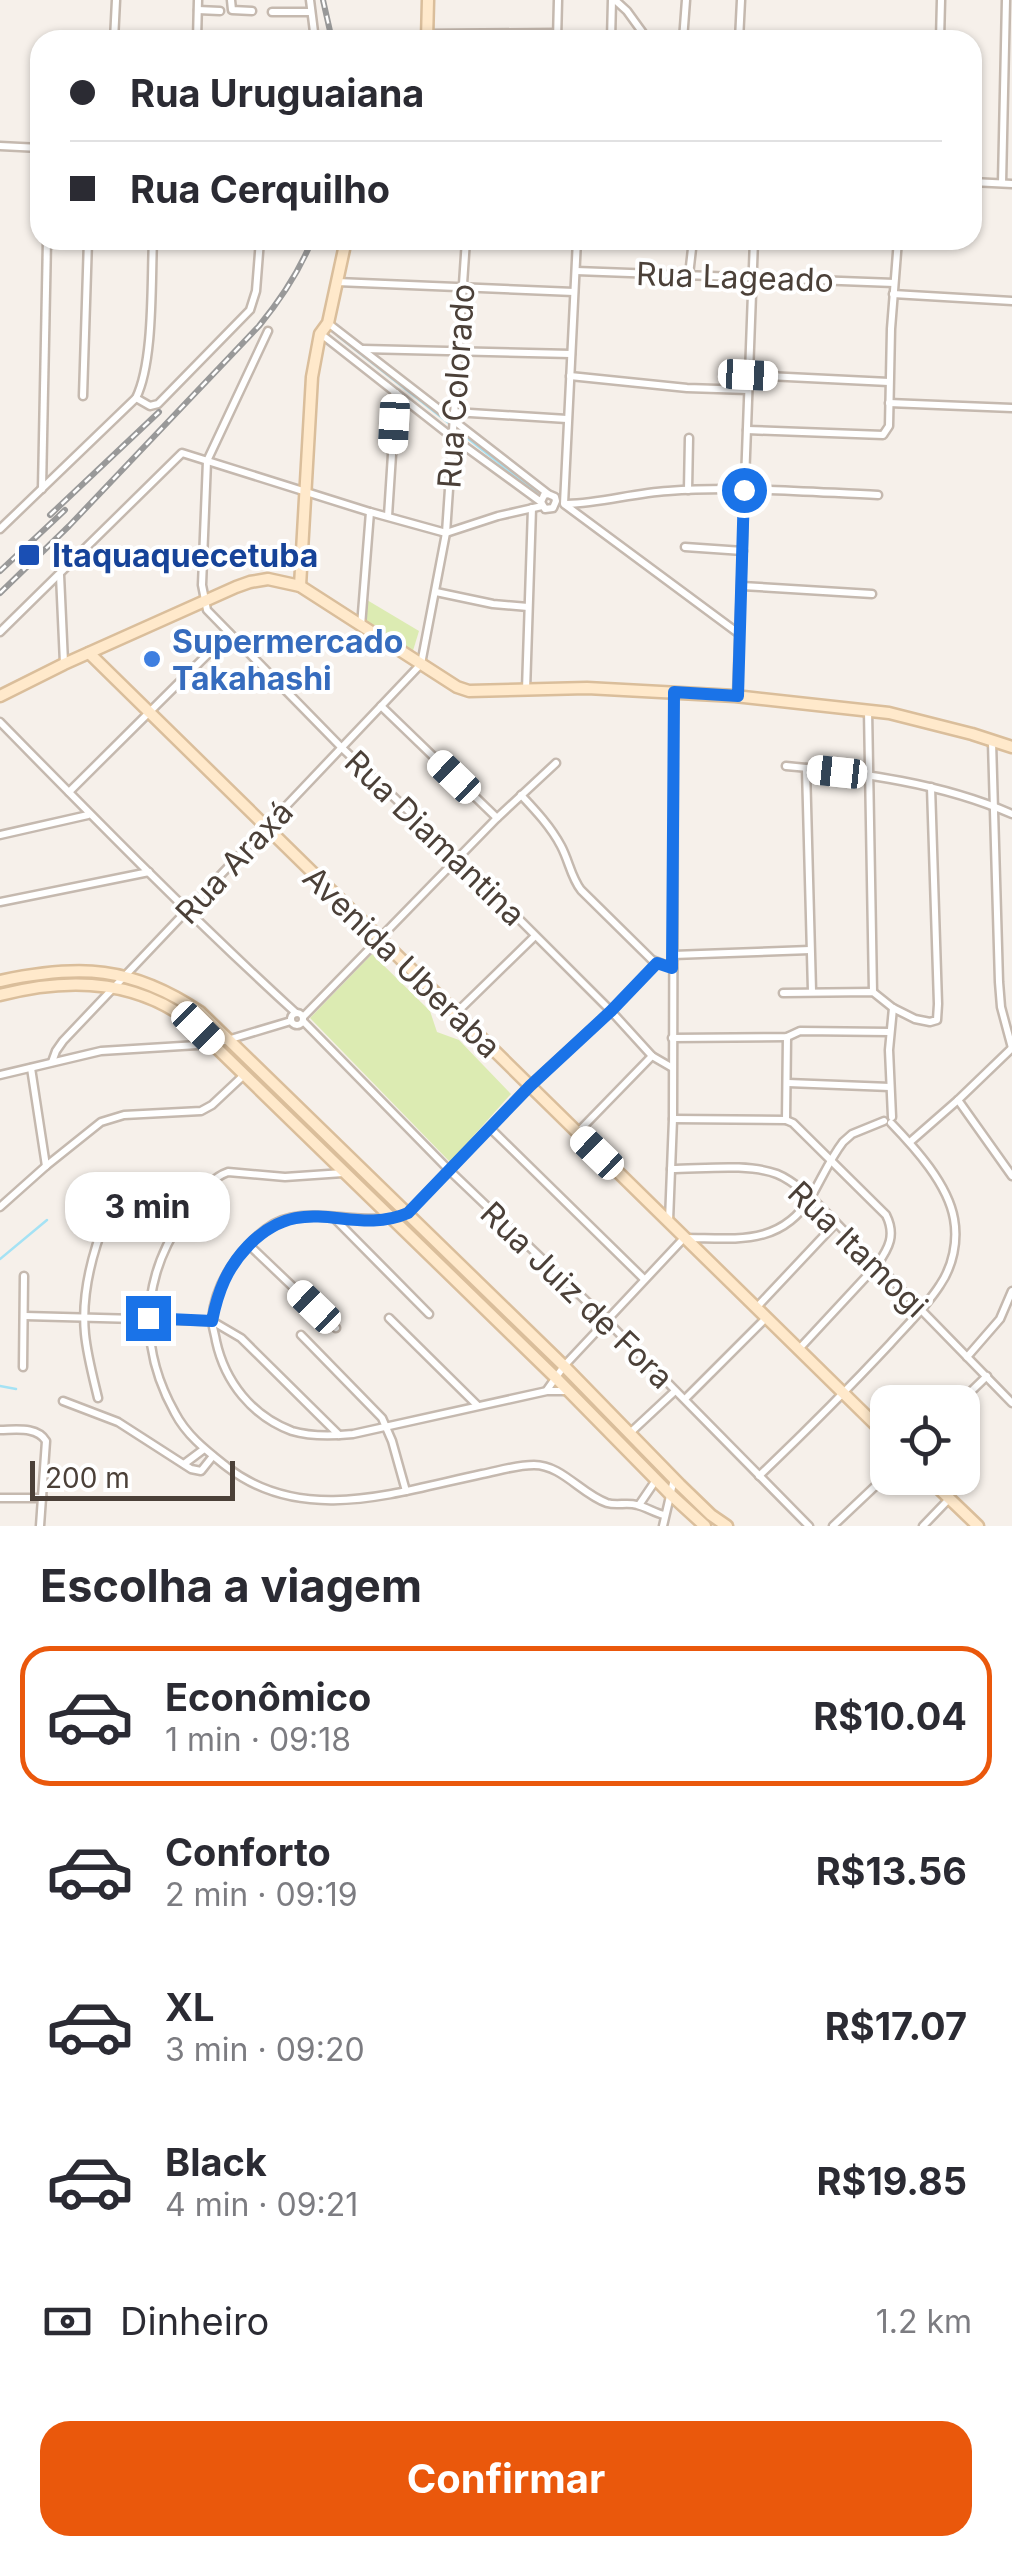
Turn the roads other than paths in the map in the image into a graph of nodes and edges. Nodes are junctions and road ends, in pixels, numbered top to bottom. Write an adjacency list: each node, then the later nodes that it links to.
1 (116, 0): 17 (street)
2 (198, 0): 12 (street)
3 (231, 0): 14 (street)
4 (310, 0): 16 (street)
5 (428, 0): 20 (main road)
6 (558, 0): 21 (street)
7 (614, 0): 22 (street); 23 (street)
8 (686, 0): 24 (street)
9 (741, 0): 25 (street)
10 (941, 0): 26 (street)
11 (1006, 0): 30 (street)
12 (198, 10): 13 (street); 18 (street)
13 (220, 11)
14 (252, 11)
15 (272, 12): 16 (street)
16 (311, 12): 19 (street)
17 (114, 30)
18 (197, 30)
19 (314, 30)
20 (427, 30)
21 (557, 30)
22 (612, 30)
23 (641, 30)
24 (684, 30)
25 (740, 30)
26 (940, 30)
27 (0, 146): 28 (street)
28 (30, 148)
29 (982, 182): 30 (street)
30 (1002, 183): 31 (street)
31 (1012, 184)
32 (48, 250): 72 (street)
33 (88, 250): 62 (street)
34 (152, 250): 63 (street)
35 (259, 250): 63 (street)
36 (344, 250): 45 (main road)
37 (465, 250): 47 (street, Rua Colorado)
38 (577, 250): 42 (street)
39 (692, 250): 43 (street)
40 (753, 250): 44 (street)
41 (897, 250): 46 (street)
42 (576, 271): 43 (street, Rua Lageado); 48 (street)
43 (690, 275): 44 (street, Rua Lageado)
44 (752, 276): 46 (street, Rua Lageado); 57 (street)
45 (336, 282): 47 (street); 51 (main road)
46 (894, 283): 49 (street)
47 (463, 289): 48 (street); 55 (street, Rua Colorado)
48 (574, 292): 56 (street)
49 (893, 294): 50 (street); 59 (street)
50 (1012, 301)
51 (328, 323): 53 (main road); 54 (street)
52 (268, 331): 71 (street)
53 (320, 334): 61 (street); 75 (main road)
54 (362, 349): 55 (street); 66 (street)
55 (459, 351): 56 (street); 66 (street, Rua Colorado)
56 (572, 354): 58 (street)
57 (748, 375): 59 (street); 60 (street)
58 (570, 376): 60 (street); 67 (street)
59 (889, 382): 64 (street)
60 (748, 390): 68 (street)
61 (396, 393): 69 (street); 82 (street)
62 (83, 396)
63 (136, 398): 72 (street)
64 (889, 403): 65 (street); 68 (street)
65 (1012, 408)
66 (454, 420): 67 (street); 69 (street, Rua Colorado); 76 (street)
67 (567, 420): 78 (street)
68 (746, 430): 74 (street)
69 (452, 436): 79 (street); 84 (street, Rua Colorado)
70 (689, 438): 73 (street)
71 (207, 461): 75 (street); 87 (street); 92 (street)
72 (42, 490): 83 (street)
73 (688, 490): 74 (street); 78 (street)
74 (744, 490): 77 (street); 86 (street)
75 (304, 491): 81 (street); 88 (main road)
76 (548, 494): 78 (street); 79 (street)
77 (878, 495)
78 (560, 503): 79 (street); 96 (street)
79 (541, 504): 80 (street)
80 (532, 508): 84 (street); 93 (street)
81 (370, 512): 82 (street); 94 (street)
82 (388, 516): 84 (street)
83 (0, 528)
84 (446, 533): 90 (street, Rua Colorado)
85 (686, 547): 86 (street)
86 (743, 552): 89 (street)
87 (60, 574): 95 (street); 99 (street)
88 (300, 586): 92 (main road); 94 (main road)
89 (742, 586): 91 (street); 96 (street)
90 (436, 592): 93 (street); 100 (street, Rua Colorado)
91 (872, 594)
92 (204, 603): 97 (street, Rua Diamantina); 98 (main road)
93 (528, 607): 101 (street)
94 (361, 627): 100 (main road)
95 (0, 632)
96 (738, 633): 104 (street)
97 (229, 634): 107 (street); 110 (street, Rua Diamantina)
98 (89, 653): 99 (main road); 107 (main road, Avenida Uberaba)
99 (64, 664): 103 (main road)
100 (421, 664): 101 (main road); 105 (street, Rua Araxá)
101 (526, 690): 102 (main road)
102 (674, 692): 104 (main road); 132 (street)
103 (0, 696)
104 (738, 696): 106 (main road)
105 (380, 706): 110 (street, Rua Araxá); 122 (street)
106 (868, 710): 109 (main road); 115 (street)
107 (149, 712): 117 (street); 123 (main road, Avenida Uberaba)
108 (0, 722): 117 (street, Rua Juiz de Fora)
109 (992, 740): 111 (main road); 119 (street)
110 (342, 747): 123 (street, Rua Araxá); 125 (street, Rua Diamantina)
111 (1012, 747)
112 (556, 763): 118 (street)
113 (786, 766): 114 (street)
114 (806, 768): 115 (street); 131 (street)
115 (868, 775): 116 (street); 139 (street)
116 (931, 787): 119 (street); 142 (street)
117 (68, 792): 120 (street, Rua Juiz de Fora)
118 (521, 795): 122 (street); 133 (street)
119 (994, 806): 121 (street); 151 (street)
120 (90, 814): 124 (street); 126 (street, Rua Juiz de Fora)
121 (1012, 814)
122 (498, 818): 125 (street)
123 (266, 828): 128 (street, Rua Araxá); 130 (main road, Avenida Uberaba)
124 (0, 835)
125 (458, 859): 129 (street, Rua Diamantina); 130 (street)
126 (150, 872): 127 (street); 128 (street, Rua Juiz de Fora)
127 (0, 902)
128 (189, 910): 135 (street, Rua Araxá); 145 (street, Rua Juiz de Fora)
129 (535, 936): 143 (street, Rua Diamantina); 144 (street)
130 (382, 938): 144 (main road, Avenida Uberaba); 145 (street)
131 (810, 950): 132 (street); 138 (street)
132 (673, 956): 134 (street)
133 (657, 963): 134 (street); 143 (street)
134 (672, 968): 148 (street)
135 (124, 976): 136 (main road); 137 (street, Rua Araxá); 149 (main road)
136 (0, 981)
137 (114, 986): 141 (main road); 150 (main road); 153 (street, Rua Araxá)
138 (812, 991): 139 (street); 140 (street)
139 (873, 992): 142 (street)
140 (783, 993)
141 (0, 994)
142 (893, 1008): 146 (street)
143 (611, 1011): 152 (street, Rua Diamantina); 159 (street)
144 (456, 1013): 159 (main road, Avenida Uberaba)
145 (301, 1017): 149 (street); 171 (street, Rua Juiz de Fora)
146 (890, 1032): 147 (street); 160 (street)
147 (787, 1037): 148 (street); 158 (street)
148 (672, 1038): 154 (street)
149 (230, 1040): 150 (street); 176 (main road)
150 (214, 1044): 153 (street); 157 (main road)
151 (1012, 1048): 161 (street)
152 (652, 1056): 154 (street, Rua Diamantina); 166 (street)
153 (52, 1062): 155 (street)
154 (672, 1067): 162 (street)
155 (31, 1068): 156 (street); 169 (street)
156 (0, 1075)
157 (244, 1075): 169 (street); 172 (main road)
158 (788, 1083): 160 (street); 163 (street)
159 (530, 1086): 165 (street); 166 (main road, Avenida Uberaba)
160 (890, 1087): 164 (street)
161 (958, 1100): 167 (street); 173 (street)
162 (672, 1119): 163 (street); 170 (street)
163 (786, 1120): 168 (street)
164 (889, 1120): 167 (street); 168 (street)
165 (490, 1128): 171 (street); 188 (street)
166 (577, 1133): 180 (main road, Avenida Uberaba)
167 (910, 1142): 191 (street)
168 (830, 1160): 174 (street); 185 (street)
169 (46, 1166): 175 (street)
170 (671, 1169): 174 (street, Rua Itamogi); 180 (street)
171 (449, 1170): 176 (street); 198 (street, Rua Juiz de Fora)
172 (343, 1173): 179 (main road); 195 (street)
173 (1012, 1176)
174 (811, 1197): 181 (street, Rua Itamogi); 182 (street)
175 (0, 1208)
176 (408, 1213): 179 (street); 184 (main road)
177 (108, 1216): 194 (street)
178 (333, 1217): 179 (street); 183 (street); 192 (street)
179 (392, 1220): 186 (main road)
180 (669, 1222): 182 (main road, Avenida Uberaba)
181 (836, 1223): 185 (street, Rua Itamogi); 190 (street)
182 (684, 1238): 188 (street); 190 (main road, Avenida Uberaba)
183 (249, 1244): 199 (street); 200 (street)
184 (453, 1257): 186 (main road); 204 (main road)
185 (877, 1265): 191 (street, Rua Itamogi); 202 (street)
186 (442, 1268): 207 (main road)
187 (24, 1276): 193 (street)
188 (644, 1279): 198 (street)
189 (1012, 1291): 203 (street)
190 (756, 1308): 197 (main road, Avenida Uberaba)
191 (921, 1310): 203 (street, Rua Itamogi); 212 (street)
192 (429, 1314)
193 (25, 1316): 194 (street); 205 (street)
194 (84, 1317): 195 (street); 213 (street)
195 (148, 1318): 199 (street); 225 (street)
196 (389, 1318): 217 (street)
197 (766, 1318): 202 (main road, Avenida Uberaba); 214 (street)
198 (606, 1320): 204 (street); 211 (street, Rua Juiz de Fora)
199 (212, 1321): 224 (street); 224 (street)
200 (336, 1328)
201 (301, 1335): 221 (street)
202 (798, 1349): 212 (main road, Avenida Uberaba)
203 (967, 1357): 206 (street, Rua Itamogi)
204 (564, 1366): 207 (street); 218 (main road)
205 (23, 1367)
206 (987, 1376): 208 (street); 216 (street, Rua Itamogi)
207 (555, 1377): 209 (street); 210 (main road)
208 (978, 1385)
209 (547, 1391): 210 (street); 217 (street)
210 (569, 1391): 220 (main road)
211 (675, 1391): 214 (street, Rua Juiz de Fora); 223 (street)
212 (844, 1393): 219 (main road, Avenida Uberaba); 228 (street)
213 (98, 1398)
214 (684, 1398): 228 (street, Rua Juiz de Fora)
215 (62, 1400): 227 (street)
216 (1012, 1403)
217 (478, 1406): 221 (street)
218 (609, 1410): 220 (main road); 223 (main road)
219 (870, 1419)
220 (597, 1421): 230 (main road)
221 (387, 1428): 224 (street); 231 (street)
222 (0, 1430): 236 (street)
223 (631, 1432): 229 (main road)
224 (339, 1436)
225 (204, 1449): 226 (street); 227 (street)
226 (213, 1456): 227 (street); 231 (street)
227 (184, 1464)
228 (759, 1476): 244 (street, Rua Juiz de Fora)
229 (674, 1479): 233 (street); 243 (main road)
230 (656, 1480): 233 (main road); 238 (street)
231 (406, 1491): 238 (street)
232 (870, 1491): 245 (street)
233 (670, 1494): 239 (street); 242 (main road)
234 (947, 1495): 237 (main road)
235 (0, 1498): 236 (street)
236 (43, 1498): 240 (street)
237 (950, 1498): 246 (street); 247 (main road)
238 (639, 1504): 239 (street)
239 (664, 1515): 241 (street)
240 (40, 1526)
241 (664, 1526)
242 (705, 1526)
243 (727, 1526)
244 (809, 1526)
245 (833, 1526)
246 (923, 1526)
247 (978, 1526)

